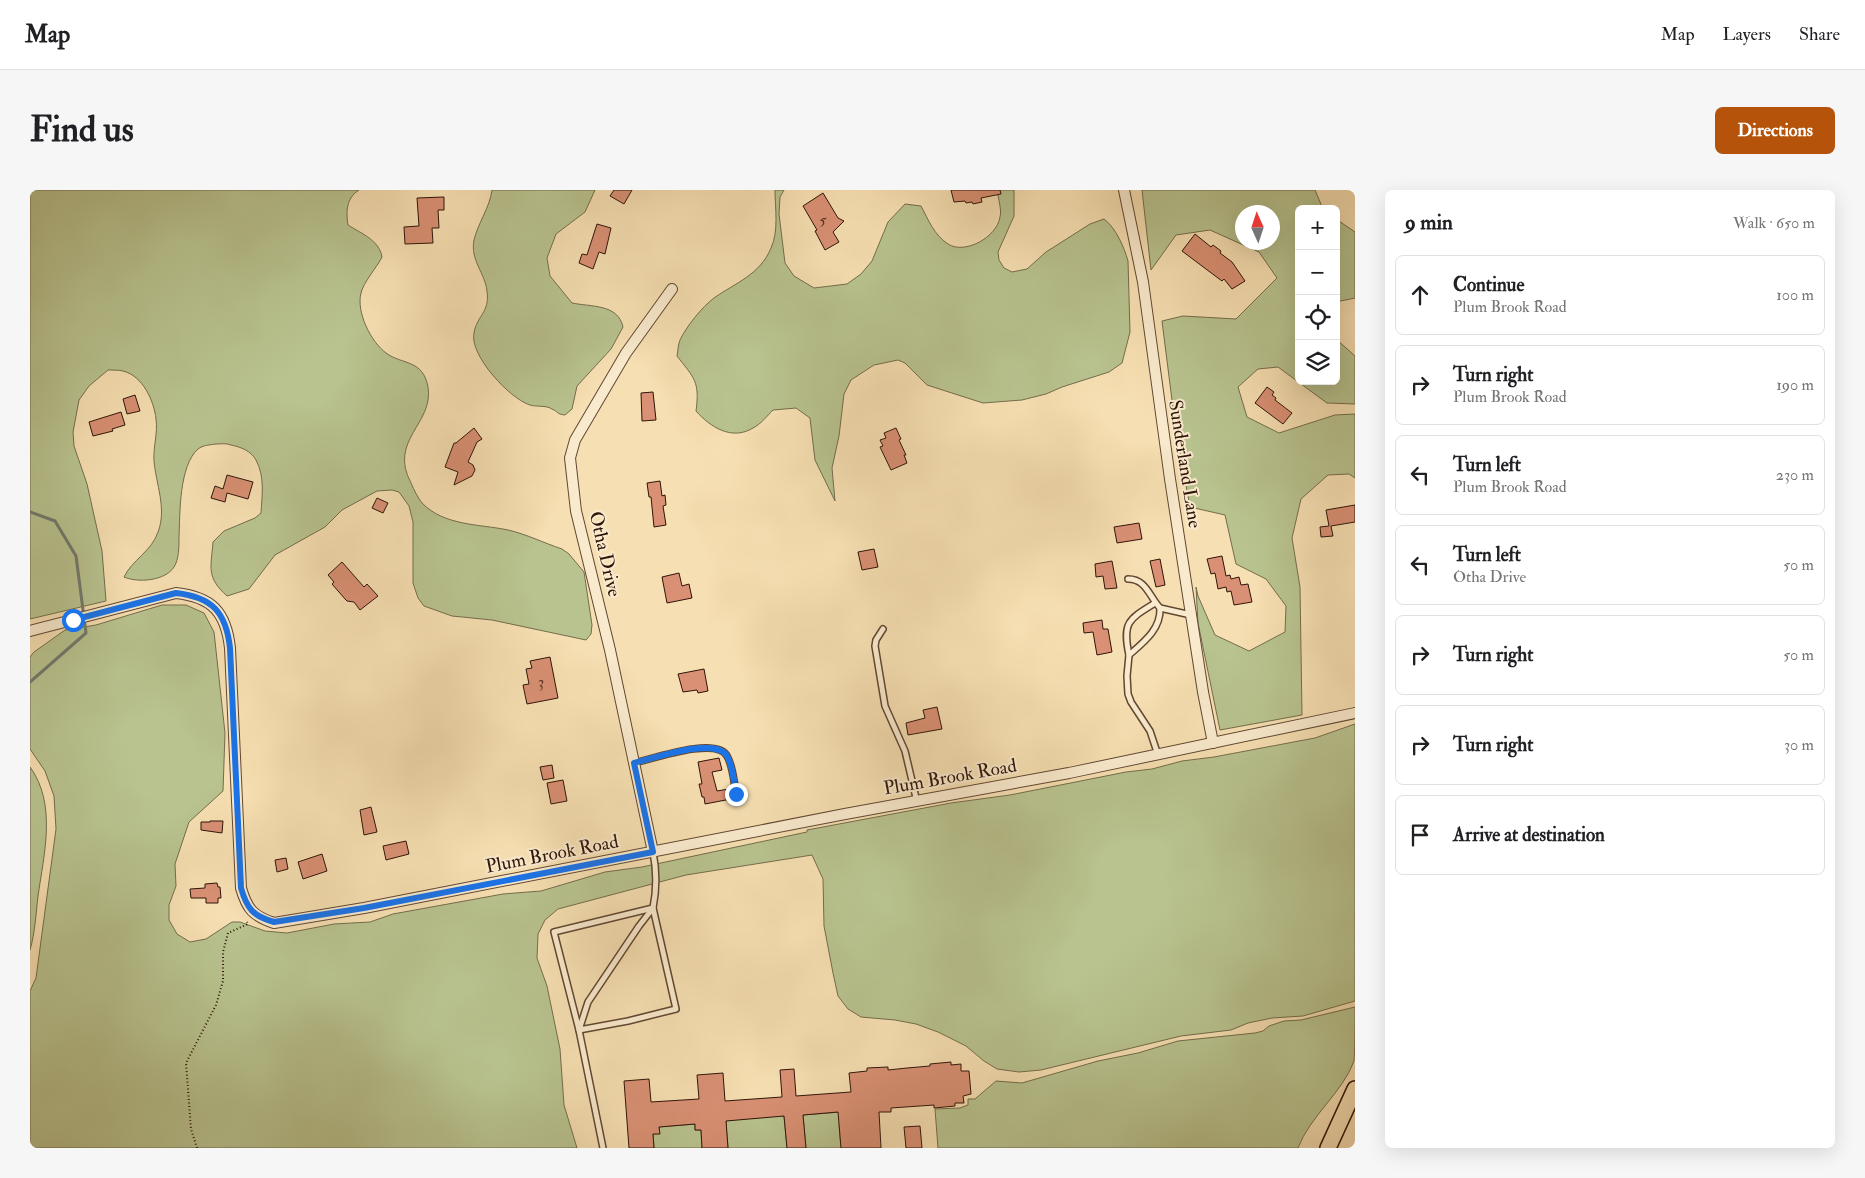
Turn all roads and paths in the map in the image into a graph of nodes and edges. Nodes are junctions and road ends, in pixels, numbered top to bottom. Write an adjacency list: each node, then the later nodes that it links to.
1 (1124, 190): 6 (street, Sunderland Lane)
2 (672, 289): 13 (street, Otha Drive)
3 (1128, 579): 4 (lane)
4 (1155, 603): 5 (lane); 9 (lane)
5 (1160, 608): 6 (lane); 9 (lane)
6 (1191, 614): 11 (street, Sunderland Lane)
7 (883, 629): 15 (lane)
8 (30, 631): 16 (street, Plum Brook Road)
9 (1129, 654): 12 (lane)
10 (1355, 713): 11 (street, Plum Brook Road)
11 (1213, 743): 12 (street, Plum Brook Road)
12 (1158, 755): 15 (street, Plum Brook Road)
13 (634, 763): 14 (lane); 16 (street, Otha Drive)
14 (736, 794)
15 (917, 802): 16 (street, Plum Brook Road)
16 (653, 852): 17 (lane)
17 (653, 908): 19 (lane); 19 (lane); 19 (lane)
18 (245, 916): 21 (path)
19 (579, 1030): 22 (lane)
20 (1355, 1089): 23 (main road)
21 (197, 1148)
22 (603, 1148)
23 (1328, 1148)

